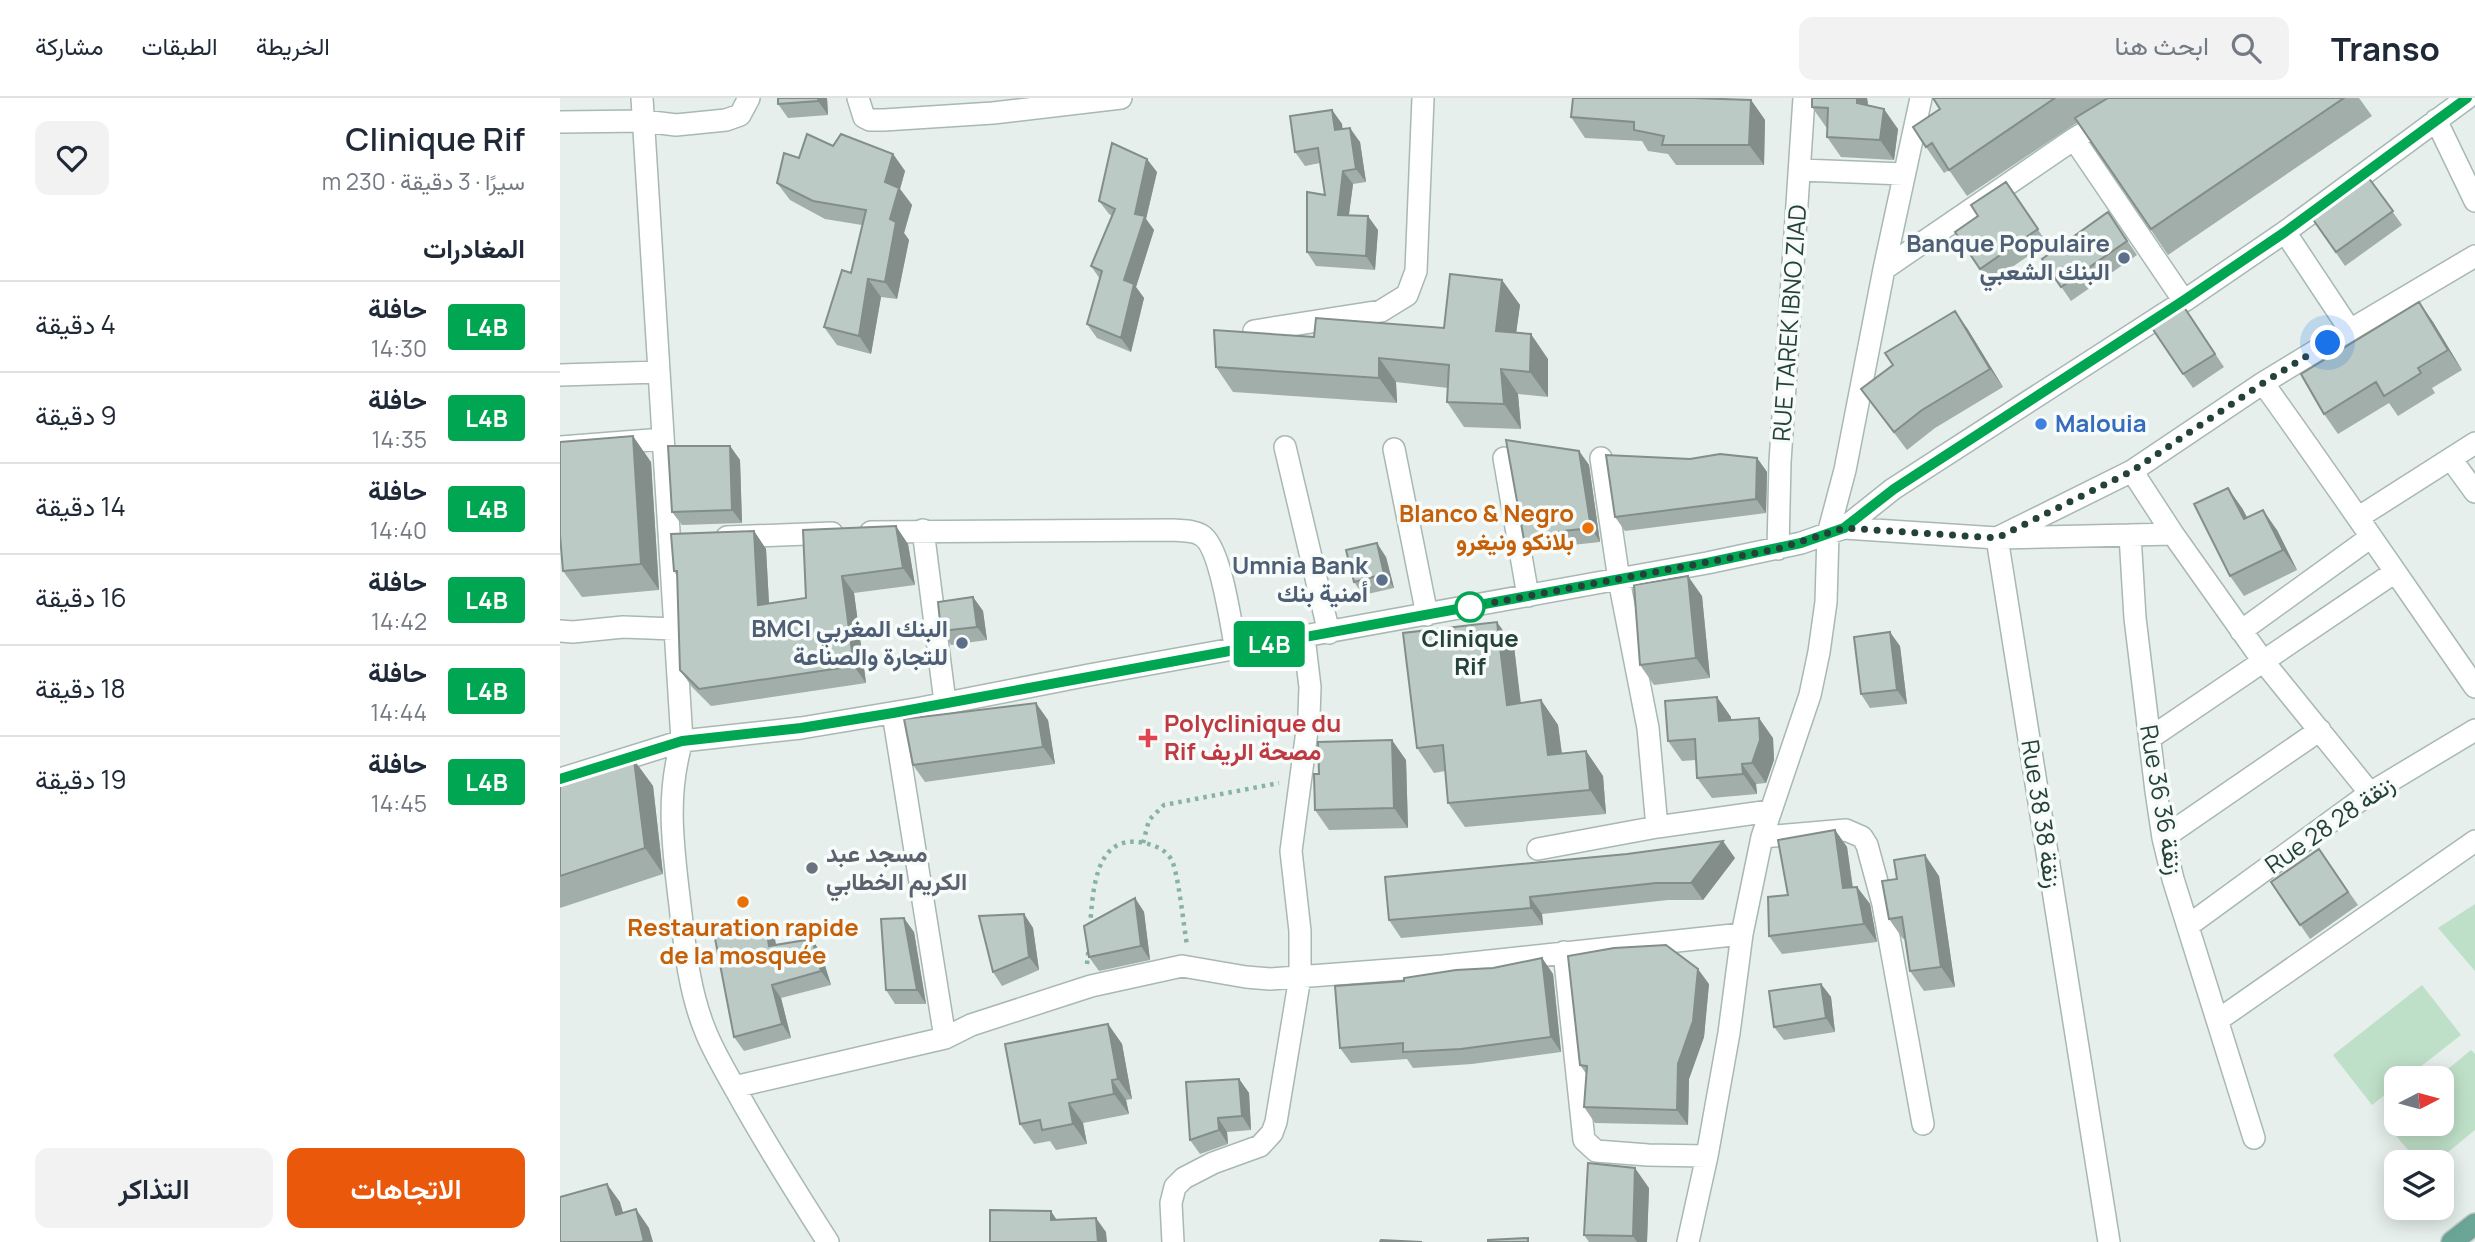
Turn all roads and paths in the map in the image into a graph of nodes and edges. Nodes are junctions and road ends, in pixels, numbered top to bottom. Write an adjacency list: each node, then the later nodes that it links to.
1 (642, 98): 12 (street)
2 (749, 98): 12 (street)
3 (858, 98): 10 (street)
4 (1116, 98): 10 (street)
5 (1423, 98): 23 (street)
6 (1804, 98): 15 (street, RUE TAREK IBNO ZIAD)
7 (1921, 98): 16 (street)
8 (2142, 98): 14 (street)
9 (2467, 98): 11 (street)
10 (992, 106)
11 (2437, 120): 17 (street); 18 (street)
12 (643, 121): 13 (street); 24 (street)
13 (560, 122)
14 (2074, 139): 20 (street); 21 (street)
15 (1801, 170): 16 (street); 45 (street, RUE TAREK IBNO ZIAD)
16 (1904, 174): 20 (street)
17 (2475, 201)
18 (2285, 232): 21 (street); 22 (street)
19 (2475, 256): 22 (street)
20 (1884, 269): 39 (street)
21 (2183, 301): 39 (street)
22 (2350, 330): 26 (street)
23 (1254, 331)
24 (659, 372): 25 (street); 27 (street)
25 (560, 375)
26 (2263, 383): 35 (street); 37 (street)
27 (663, 439): 29 (street); 44 (street)
28 (2475, 443): 34 (street)
29 (560, 447)
30 (1285, 447): 53 (street)
31 (1394, 449): 49 (street)
32 (1504, 458): 48 (street)
33 (1601, 458): 47 (street)
34 (2451, 459): 36 (street); 37 (street)
35 (2132, 471): 40 (street); 43 (street)
36 (2475, 492)
37 (2359, 517): 42 (street)
38 (923, 530): 44 (street); 55 (street); 58 (street)
39 (1836, 531): 43 (street); 45 (street); 67 (street)
40 (2173, 534): 41 (street); 52 (street)
41 (2130, 535): 43 (street); 62 (street, Rue 36 زنقة 36)
42 (2371, 537): 46 (street); 52 (street)
43 (1997, 538): 90 (street, Rue 38 زنقة 38)
44 (669, 539): 50 (street)
45 (1777, 549): 47 (street)
46 (2395, 572): 56 (street); 57 (street)
47 (1619, 580): 48 (street); 68 (street)
48 (1528, 596): 49 (street)
49 (1427, 615): 53 (street)
50 (675, 629): 51 (street); 63 (street)
51 (560, 631)
52 (2241, 631): 56 (street)
53 (1329, 633): 54 (street)
54 (1304, 638): 55 (street); 65 (street)
55 (1236, 650): 58 (street)
56 (2263, 661): 60 (street); 62 (street)
57 (2475, 687)
58 (945, 702): 59 (street)
59 (893, 713): 63 (street); 81 (street)
60 (2320, 730): 66 (street); 70 (street)
61 (2475, 730): 66 (street, Rue 28 زنقة 28)
62 (2150, 738): 70 (street, Rue 36 زنقة 36)
63 (682, 741): 64 (street); 82 (street)
64 (560, 779)
65 (1301, 779): 72 (path); 78 (street)
66 (2370, 793): 74 (street, Rue 28 زنقة 28)
67 (1770, 811): 68 (street); 69 (street)
68 (1657, 827): 73 (street)
69 (1762, 837): 75 (street); 83 (street)
70 (2163, 838): 74 (street, Rue 36 زنقة 36)
71 (2475, 841): 80 (street)
72 (1143, 843): 77 (path); 79 (path)
73 (1538, 849)
74 (2189, 925): 80 (street, Rue 36 زنقة 36)
75 (1742, 934): 76 (street); 85 (street)
76 (1564, 952): 78 (street); 85 (street)
77 (1191, 967): 78 (street); 79 (street)
78 (1300, 976): 87 (street)
79 (1085, 988): 81 (street)
80 (2218, 1020): 84 (street, Rue 36 زنقة 36)
81 (945, 1038): 82 (street)
82 (734, 1087): 88 (street)
83 (1923, 1124)
84 (2254, 1138)
85 (1707, 1156): 89 (street)
86 (2475, 1224): 91 (main road)
87 (1173, 1237)
88 (828, 1242)
89 (1688, 1242)
90 (2109, 1242)
91 (2452, 1242)

